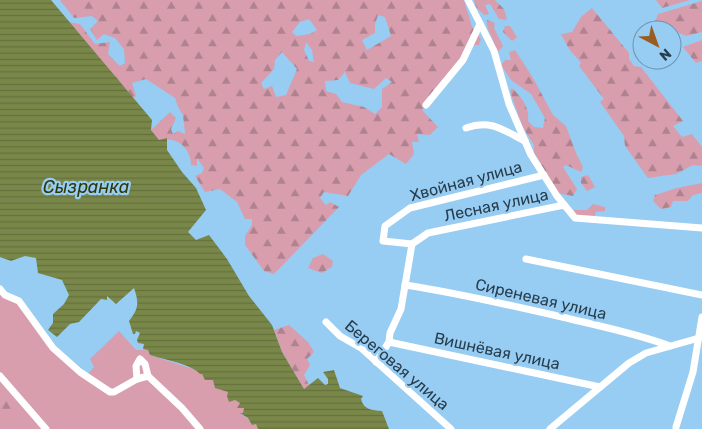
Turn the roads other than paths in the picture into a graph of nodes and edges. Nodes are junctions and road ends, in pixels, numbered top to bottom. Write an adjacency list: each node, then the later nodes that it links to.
1 (468, 0): 2 (street)
2 (480, 24): 3 (street); 5 (street)
3 (426, 104)
4 (466, 128): 5 (street)
5 (525, 142): 6 (street)
6 (544, 175): 7 (street); 9 (street, Хвойная улица)
7 (564, 204): 8 (street, Лесная улица); 9 (street, Лесная улица)
8 (702, 228)
9 (412, 244): 11 (street)
10 (526, 259): 13 (street)
11 (405, 285): 17 (street); 18 (street, Сиреневая улица)
12 (0, 289): 22 (street)
13 (702, 296)
14 (702, 317): 16 (street)
15 (326, 322): 19 (street, Береговая улица)
16 (700, 336): 18 (street); 24 (street)
17 (389, 342): 19 (street); 23 (street, Вишнёвая улица)
18 (670, 346): 23 (street)
19 (376, 362): 27 (street, Береговая улица)
20 (0, 376): 25 (street)
21 (148, 376): 22 (street); 22 (street); 26 (street)
22 (137, 379)
23 (600, 387): 28 (street)
24 (676, 428)
25 (46, 429)
26 (200, 429)
27 (451, 429)
28 (550, 429)

